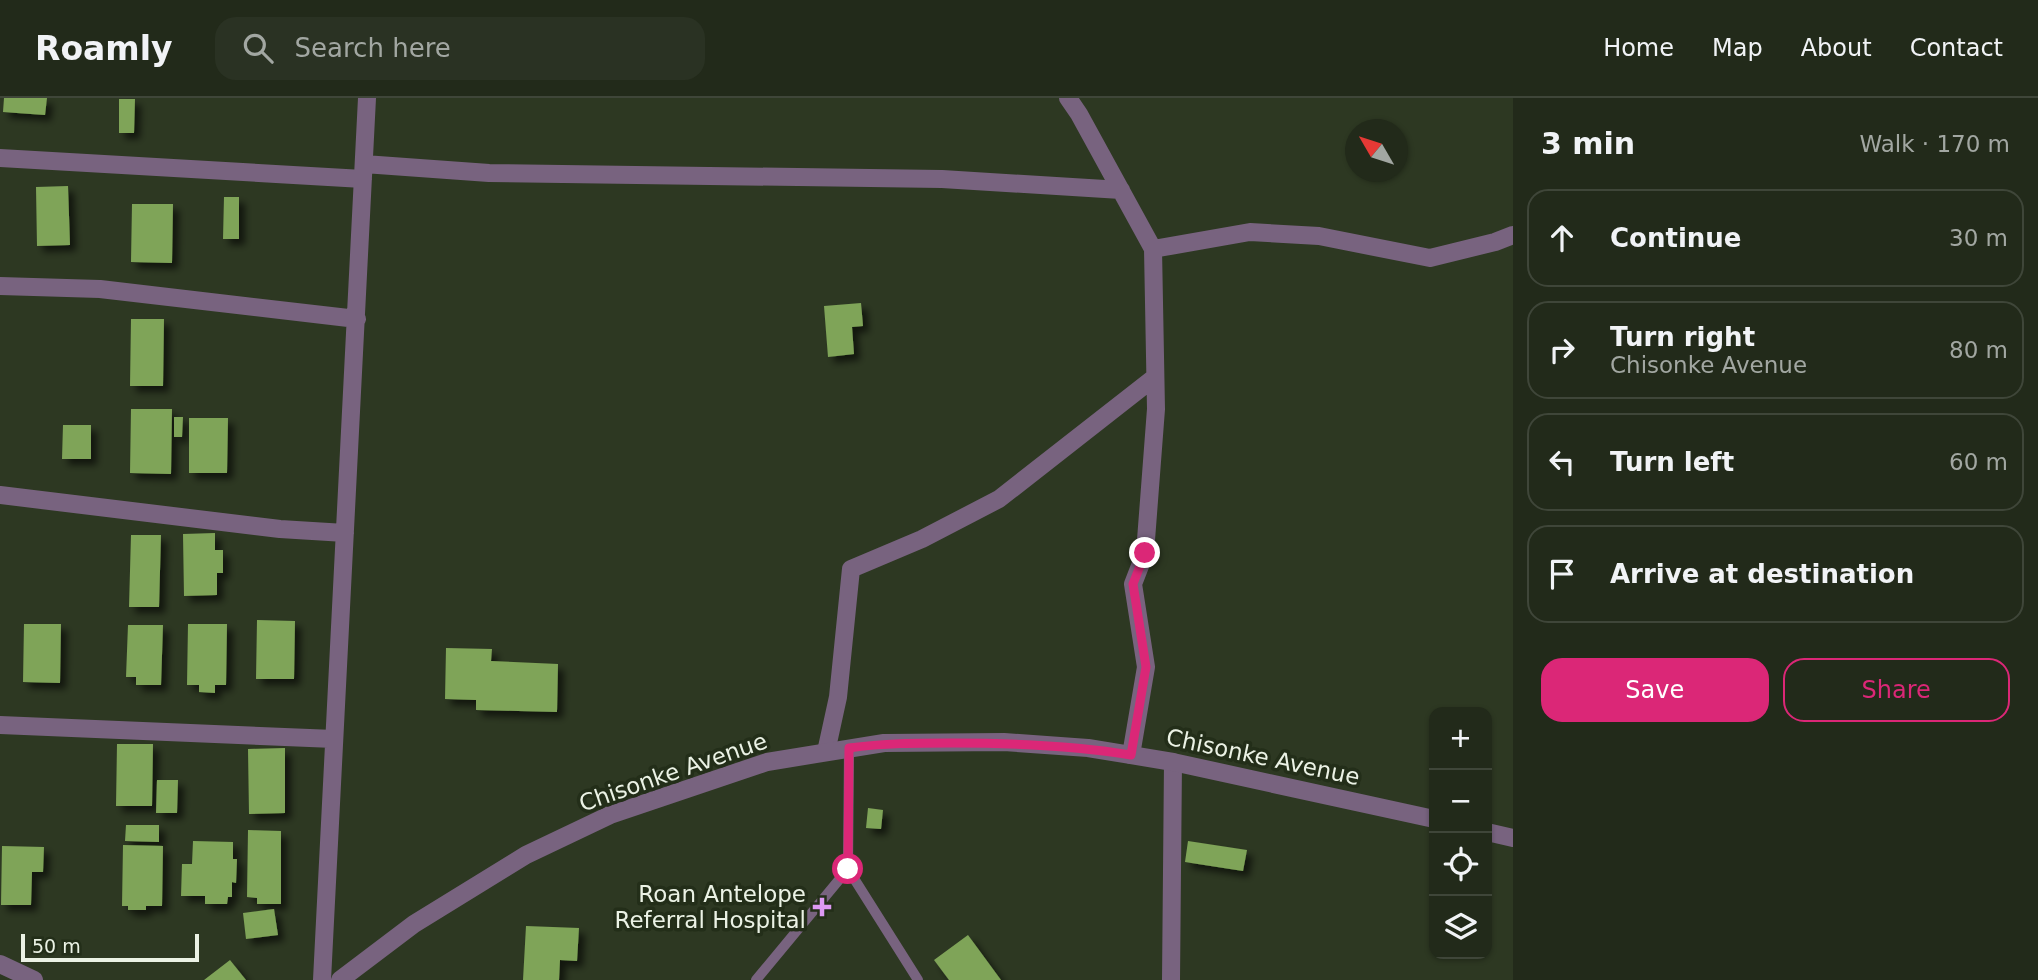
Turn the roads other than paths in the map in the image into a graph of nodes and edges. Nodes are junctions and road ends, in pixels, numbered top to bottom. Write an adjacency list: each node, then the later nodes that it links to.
1 (367, 98): 4 (street)
2 (1068, 98): 5 (street)
3 (0, 158): 4 (street)
4 (364, 171): 5 (street); 9 (street)
5 (1121, 190): 7 (street)
6 (1513, 235): 7 (street)
7 (1153, 249): 10 (street)
8 (0, 286): 9 (street)
9 (357, 319): 12 (street)
10 (1155, 377): 16 (street); 17 (street)
11 (0, 495): 12 (street)
12 (345, 533): 14 (street)
13 (0, 725): 14 (street)
14 (334, 739): 25 (street)
15 (849, 748): 16 (street, Chisonke Avenue); 17 (street, Chisonke Avenue); 22 (lane)
16 (826, 752): 26 (street, Chisonke Avenue)
17 (1131, 755): 18 (street, Chisonke Avenue)
18 (1172, 761): 19 (street, Chisonke Avenue); 29 (street)
19 (1429, 818)
20 (1491, 833): 21 (street)
21 (1513, 838)
22 (848, 869): 27 (lane); 28 (lane)
23 (0, 964): 24 (street)
24 (34, 980)
25 (322, 980)
26 (340, 980)
27 (756, 980)
28 (918, 980)
29 (1171, 980)

